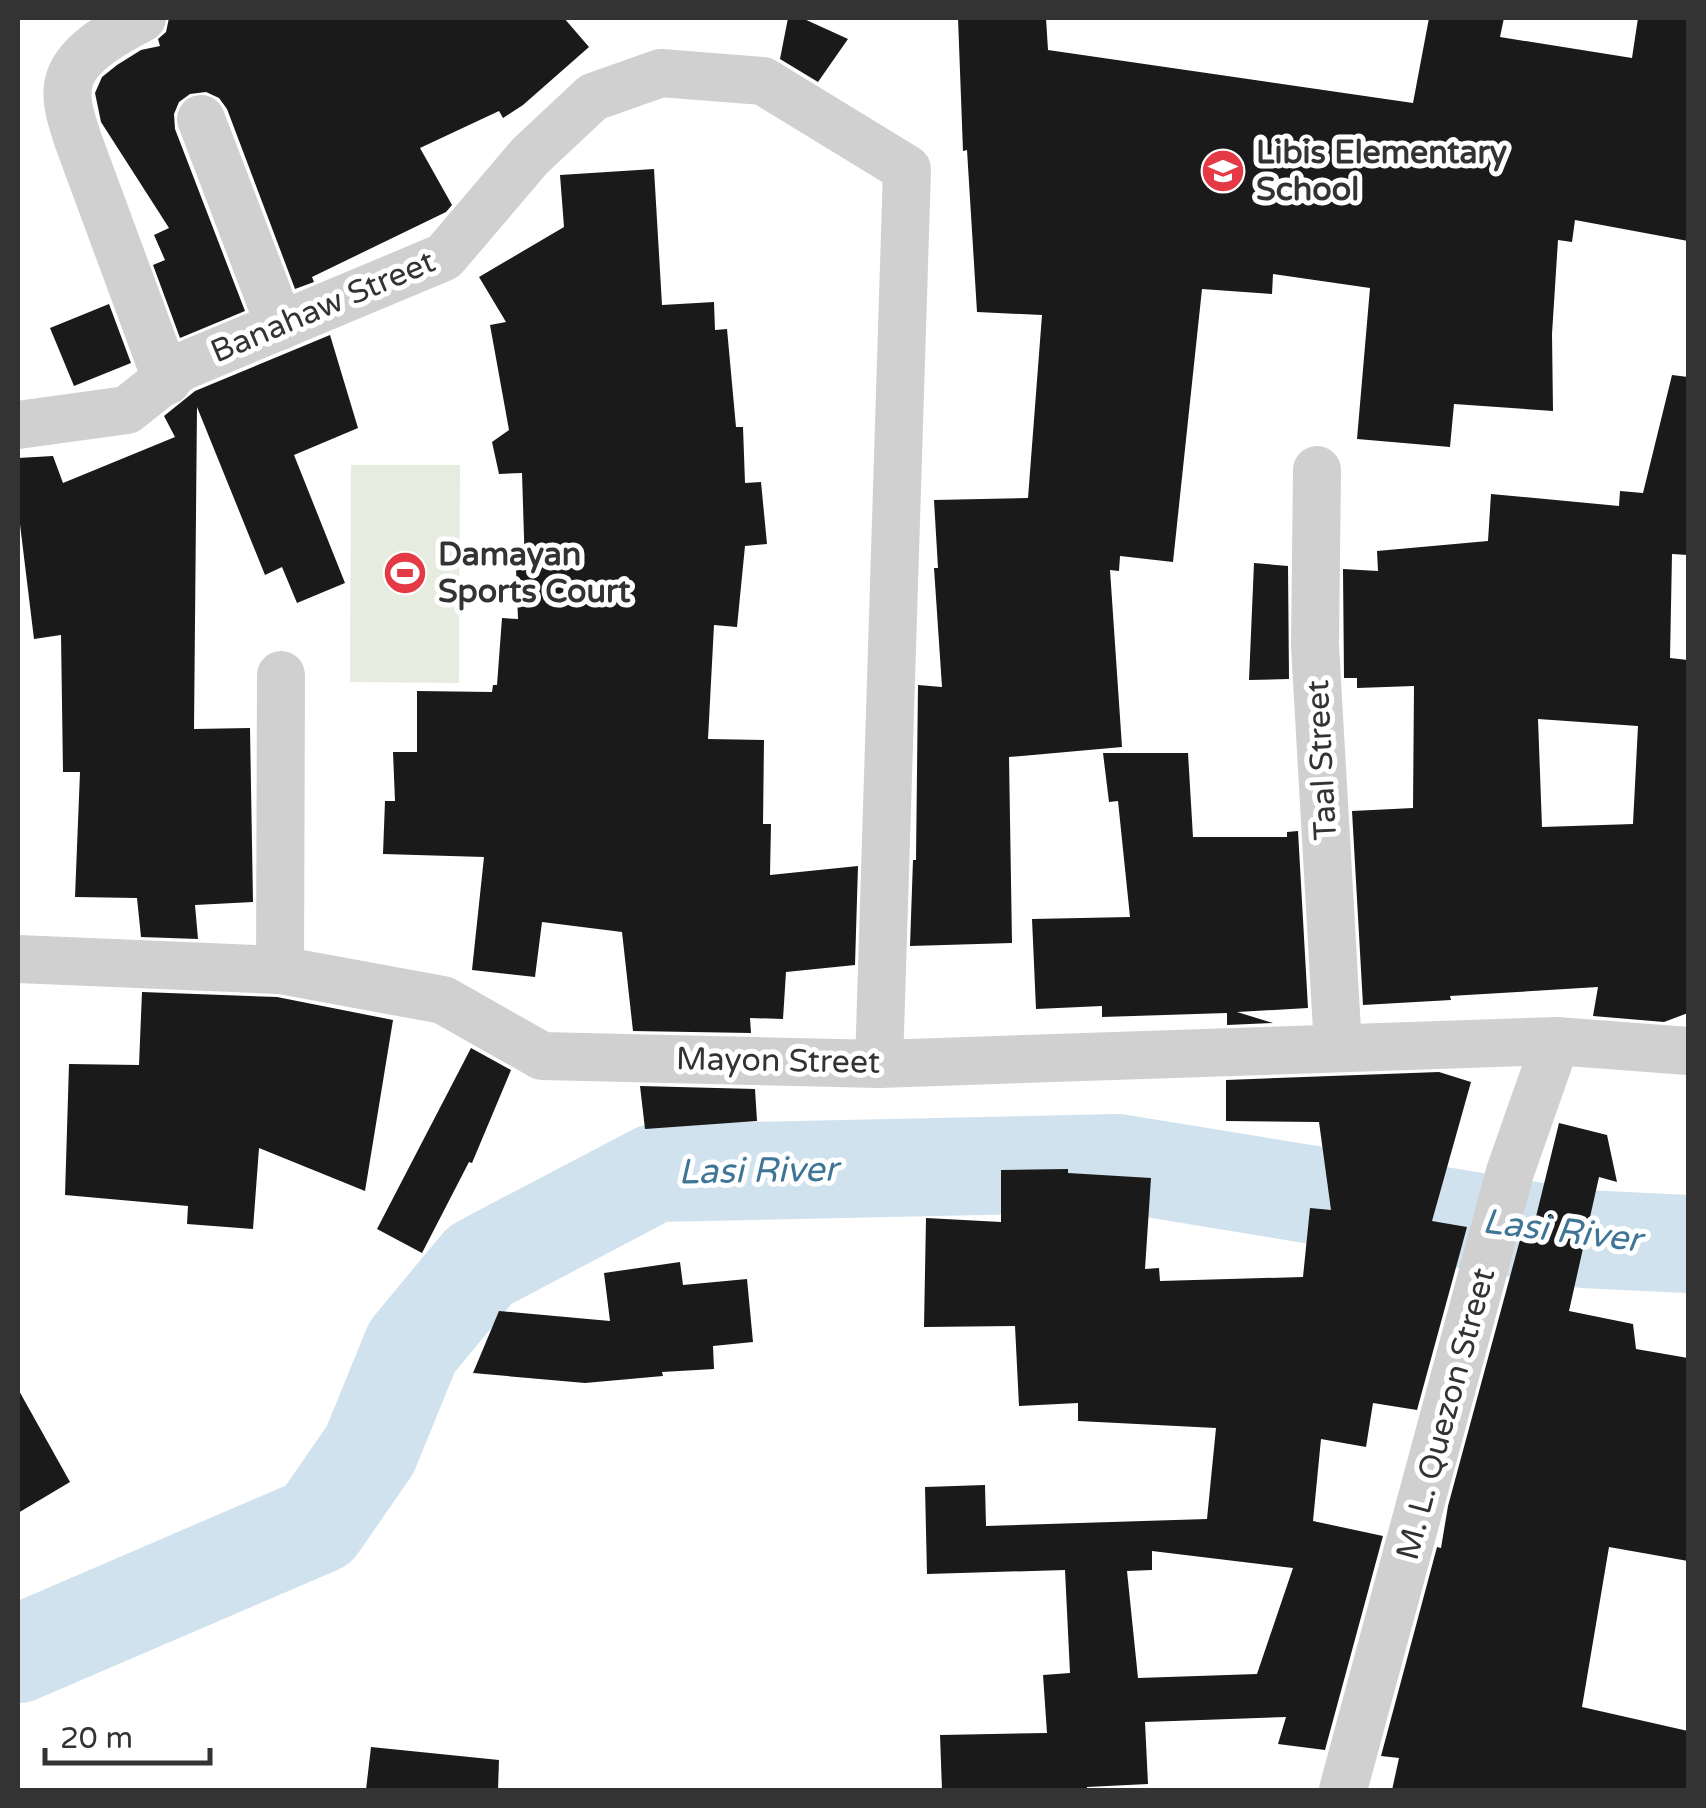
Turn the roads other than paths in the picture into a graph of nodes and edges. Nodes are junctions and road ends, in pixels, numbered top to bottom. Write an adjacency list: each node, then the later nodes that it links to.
1 (142, 18): 4 (street)
2 (201, 119): 3 (street)
3 (280, 326): 4 (street, Banahaw Street); 13 (street, Banahaw Street)
4 (167, 380): 5 (street, Banahaw Street)
5 (18, 425)
6 (1318, 470): 11 (street, Taal Street)
7 (281, 675): 9 (street)
8 (18, 959): 9 (street, Mayon Street)
9 (280, 970): 13 (street, Mayon Street)
10 (1556, 1041): 11 (street, Mayon Street); 12 (street, Mayon Street); 14 (street, M. L. Quezon Street)
11 (1338, 1048): 13 (street, Mayon Street)
12 (1688, 1051)
13 (880, 1064)
14 (1343, 1790)

